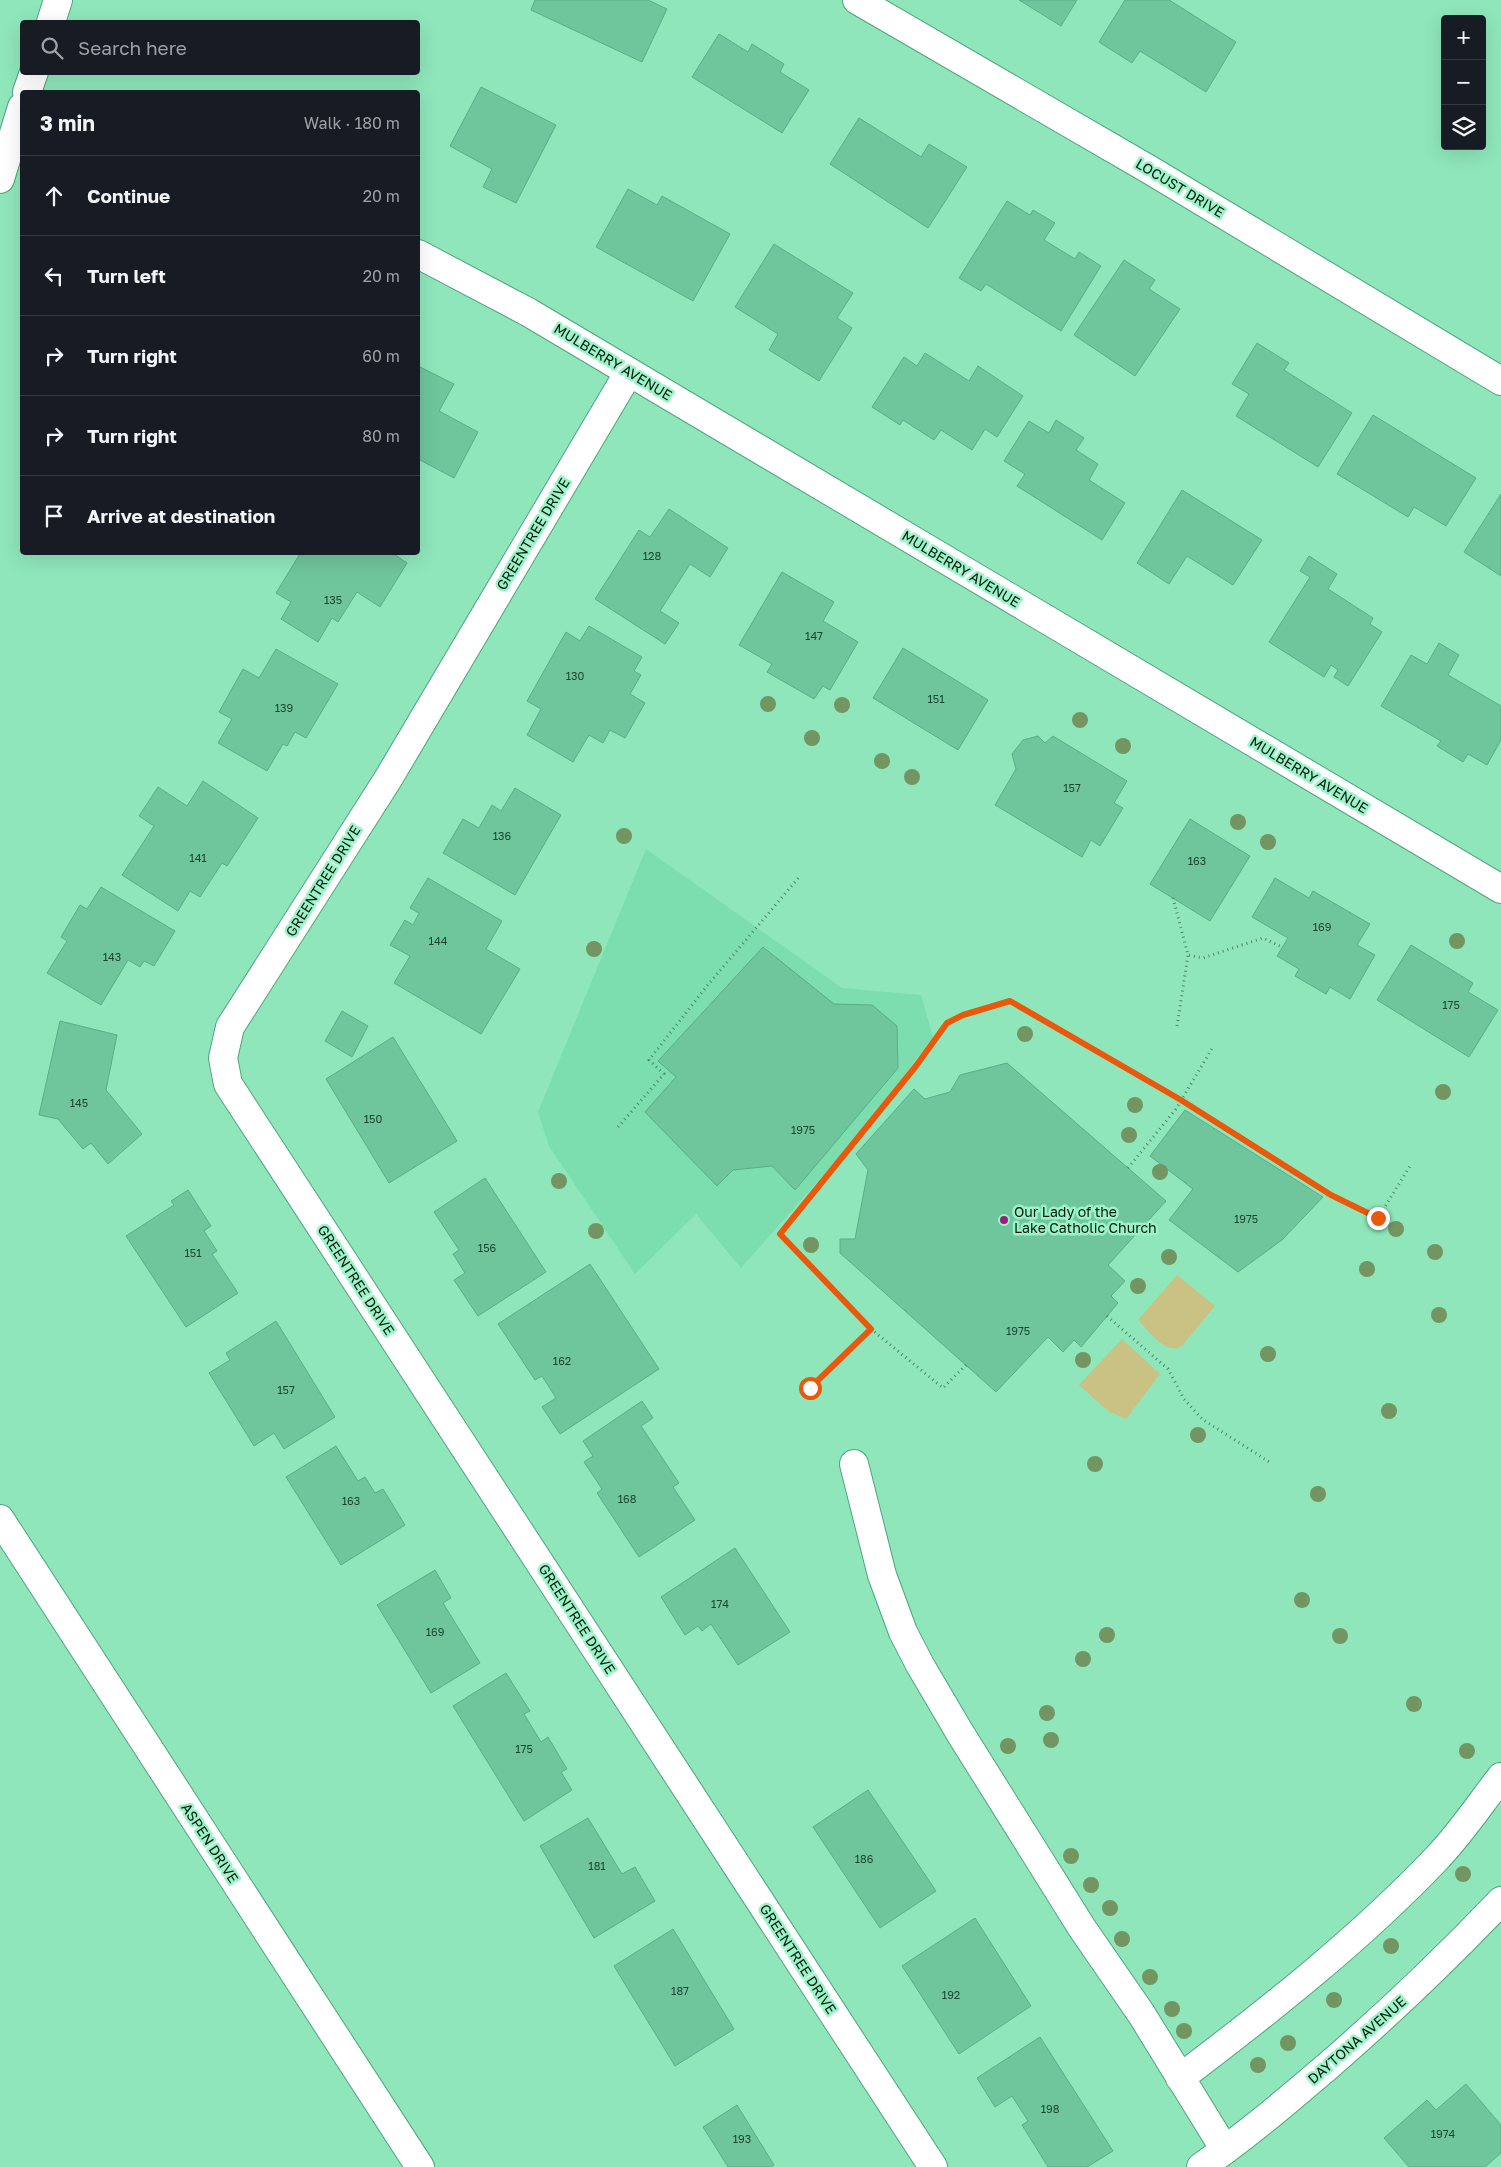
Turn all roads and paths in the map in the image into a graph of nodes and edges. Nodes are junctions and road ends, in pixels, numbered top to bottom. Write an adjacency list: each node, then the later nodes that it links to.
1 (58, 0): 3 (street)
2 (857, 0): 10 (street, LOCUST DRIVE)
3 (51, 20)
4 (33, 75): 5 (street)
5 (26, 90)
6 (19, 105): 7 (street)
7 (0, 179)
8 (420, 255): 9 (street, MULBERRY AVENUE)
9 (629, 372): 12 (street, MULBERRY AVENUE); 34 (street, GREENTREE DRIVE)
10 (1501, 381)
11 (800, 876): 19 (path)
12 (1501, 889)
13 (1173, 898): 15 (path)
14 (1282, 947): 15 (path)
15 (1188, 955): 16 (path)
16 (1177, 1026)
17 (1213, 1047): 18 (path)
18 (1181, 1100): 20 (path); 21 (path); 23 (path)
19 (618, 1127)
20 (1410, 1166)
21 (1128, 1168)
22 (1107, 1316): 26 (path)
23 (871, 1329): 24 (path); 25 (path)
24 (966, 1365)
25 (810, 1388)
26 (1271, 1463)
27 (854, 1464): 31 (street)
28 (0, 1519): 33 (street, ASPEN DRIVE)
29 (1501, 1777): 31 (street)
30 (1501, 1901): 32 (street, DAYTONA AVENUE)
31 (1180, 2078): 32 (street)
32 (1226, 2150): 35 (street, DAYTONA AVENUE)
33 (420, 2167)
34 (933, 2167)
35 (1201, 2167)

